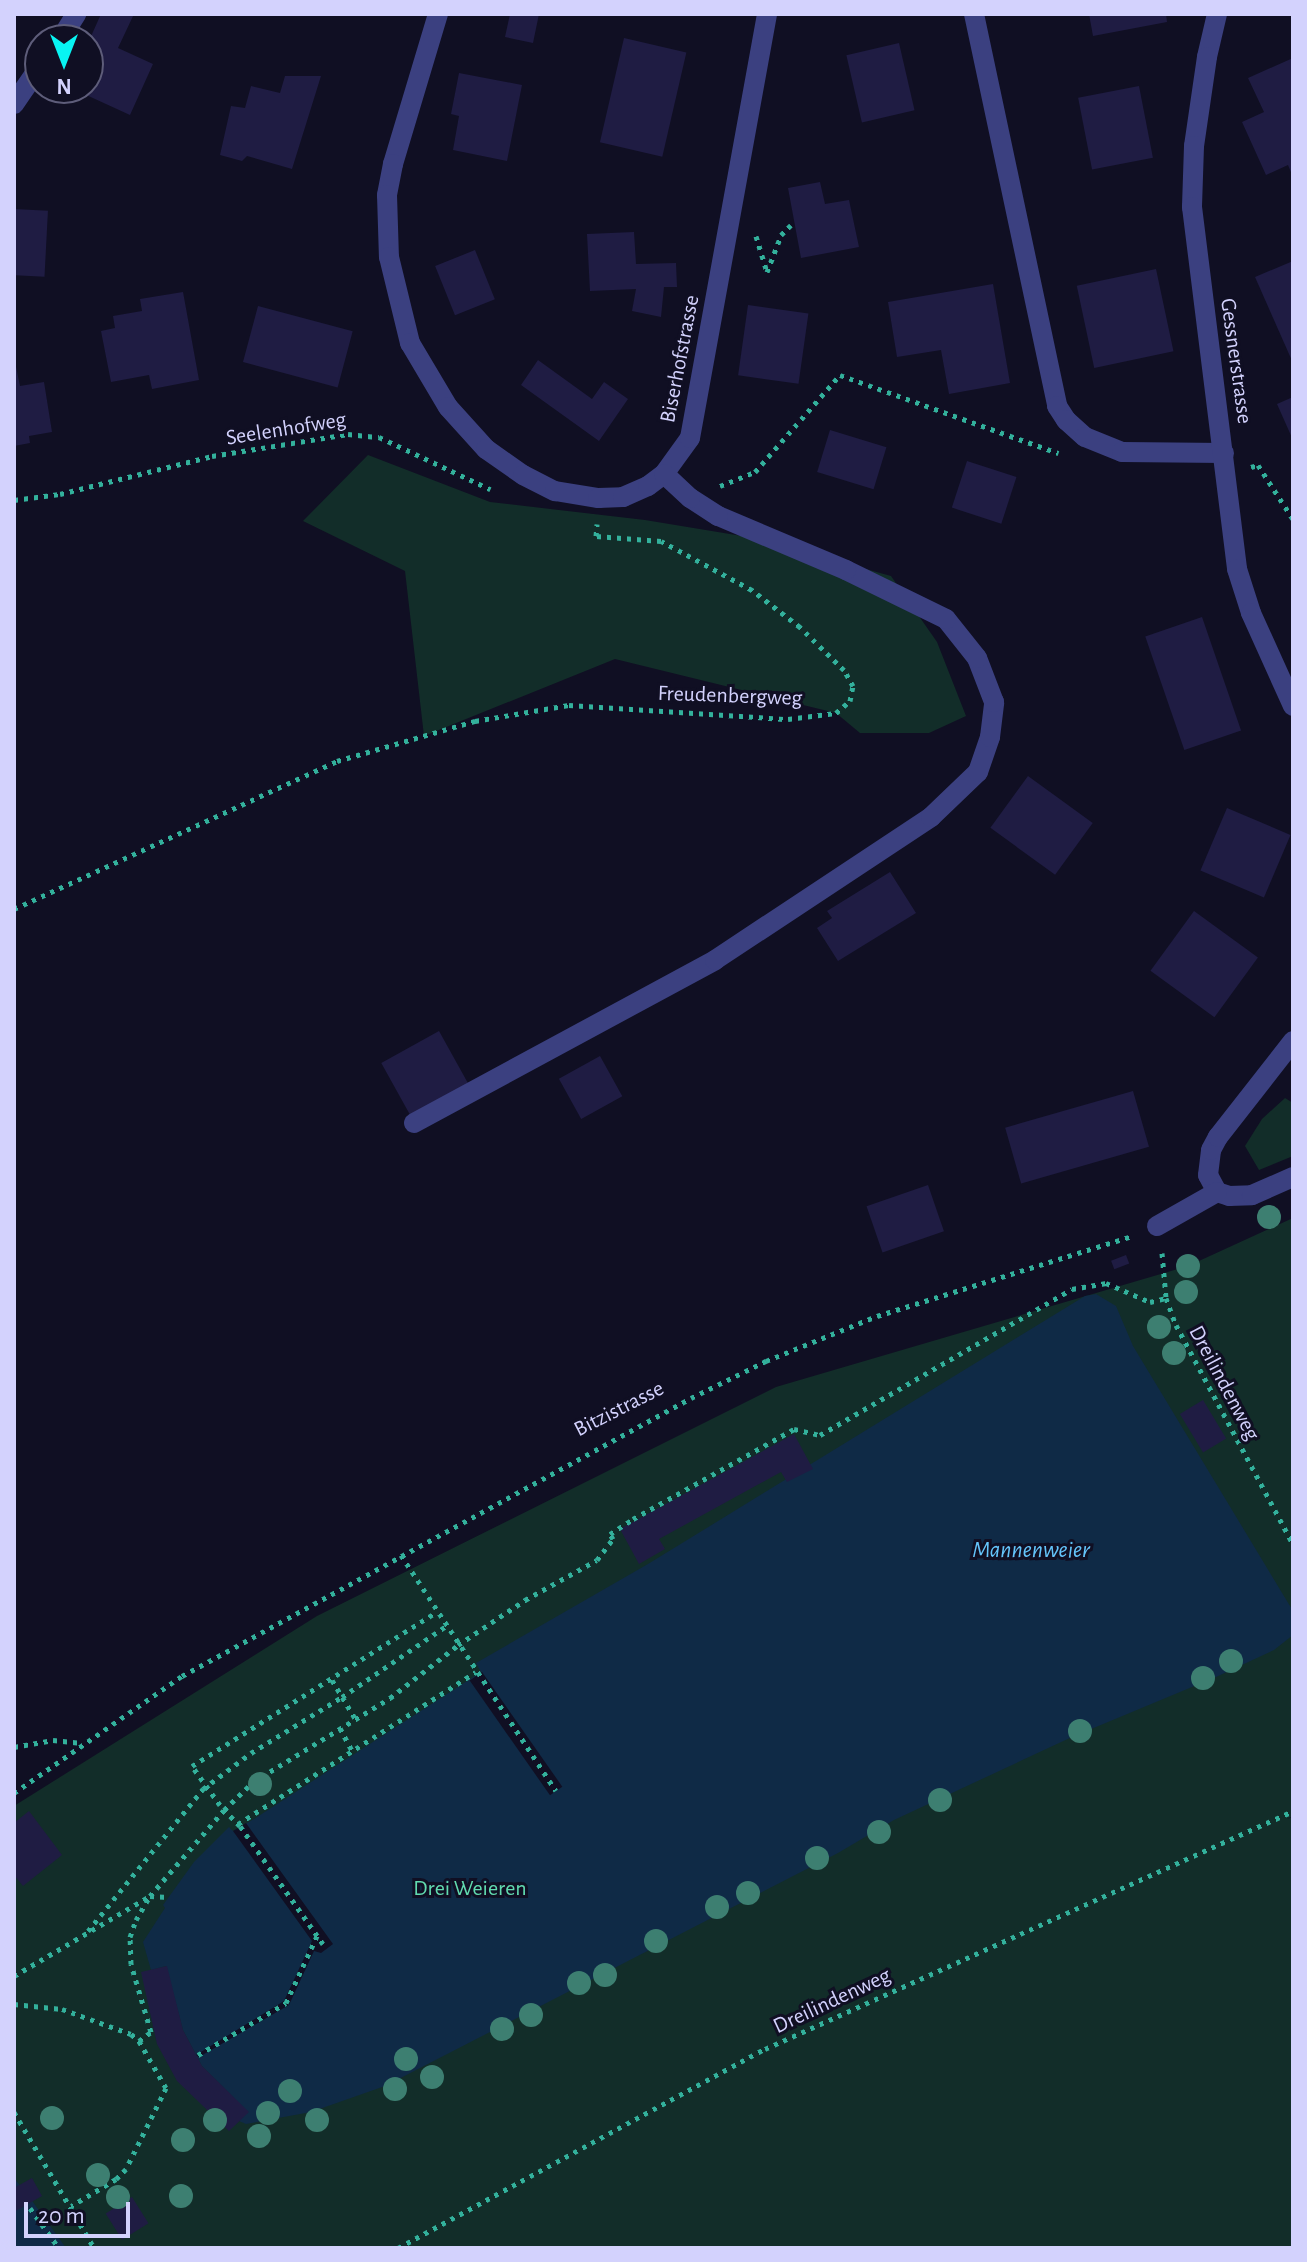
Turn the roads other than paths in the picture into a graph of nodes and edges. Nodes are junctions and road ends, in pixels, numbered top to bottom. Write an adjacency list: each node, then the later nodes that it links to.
1 (438, 14): 6 (street, Biserhofstrasse)
2 (767, 14): 6 (street, Biserhofstrasse)
3 (974, 14): 5 (street)
4 (1217, 14): 5 (street, Gessnerstrasse)
5 (1224, 453): 7 (street, Gessnerstrasse)
6 (664, 474): 9 (street)
7 (1293, 706)
8 (1293, 1041): 11 (street)
9 (414, 1123)
10 (1293, 1177): 11 (street)
11 (1217, 1192): 12 (street)
12 (1157, 1226)

